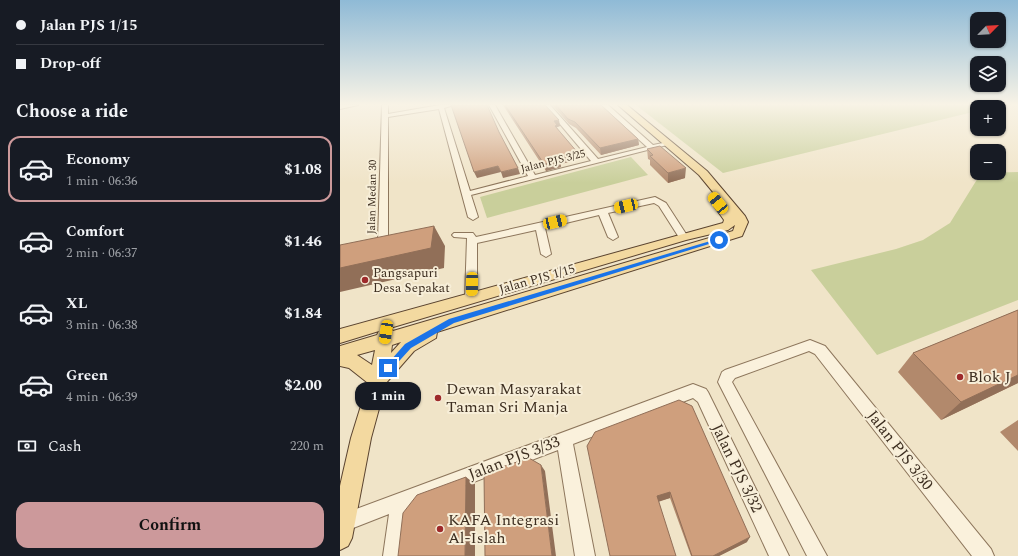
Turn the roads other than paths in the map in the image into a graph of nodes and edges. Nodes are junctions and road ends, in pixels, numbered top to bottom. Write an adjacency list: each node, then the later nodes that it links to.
1 (384, 131): 20 (street, Jalan Medan 30)
2 (448, 131): 11 (street)
3 (507, 131): 10 (street)
4 (569, 131): 9 (street)
5 (639, 131): 8 (street)
6 (643, 131): 8 (main road)
7 (646, 131): 8 (main road)
8 (660, 146): 9 (street, Jalan PJS 3/25); 12 (main road); 16 (main road)
9 (596, 162): 10 (street, Jalan PJS 3/25)
10 (533, 178): 11 (street, Jalan PJS 3/25)
11 (466, 194): 14 (street)
12 (724, 211): 16 (main road); 19 (main road)
13 (602, 212): 15 (street); 18 (street); 19 (street)
14 (473, 217)
15 (540, 226): 21 (street); 22 (street)
16 (735, 227): 19 (main road, Jalan PJS 1/15); 24 (main road, Jalan PJS 1/15)
17 (457, 235): 21 (street)
18 (613, 237)
19 (683, 237): 23 (main road, Jalan PJS 1/15)
20 (383, 241)
21 (472, 241): 23 (street)
22 (546, 254)
23 (471, 298): 25 (main road, Jalan PJS 1/15)
24 (452, 321): 27 (main road, Jalan PJS 1/15); 30 (main road)
25 (388, 323): 26 (main road, Jalan PJS 1/15); 27 (main road)
26 (340, 336)
27 (385, 340): 28 (main road, Jalan PJS 1/15); 30 (main road)
28 (340, 353)
29 (340, 359): 30 (main road)
30 (378, 380): 34 (main road)
31 (686, 394): 32 (street, Jalan PJS 3/33); 37 (street, Jalan PJS 3/32)
32 (564, 440): 33 (street, Jalan PJS 3/33); 36 (street)
33 (400, 501): 34 (street, Jalan PJS 3/33); 35 (street)
34 (342, 530)
35 (393, 556)
36 (585, 556)
37 (779, 556)
38 (817, 556): 39 (street, Jalan PJS 3/30)
39 (984, 556)

